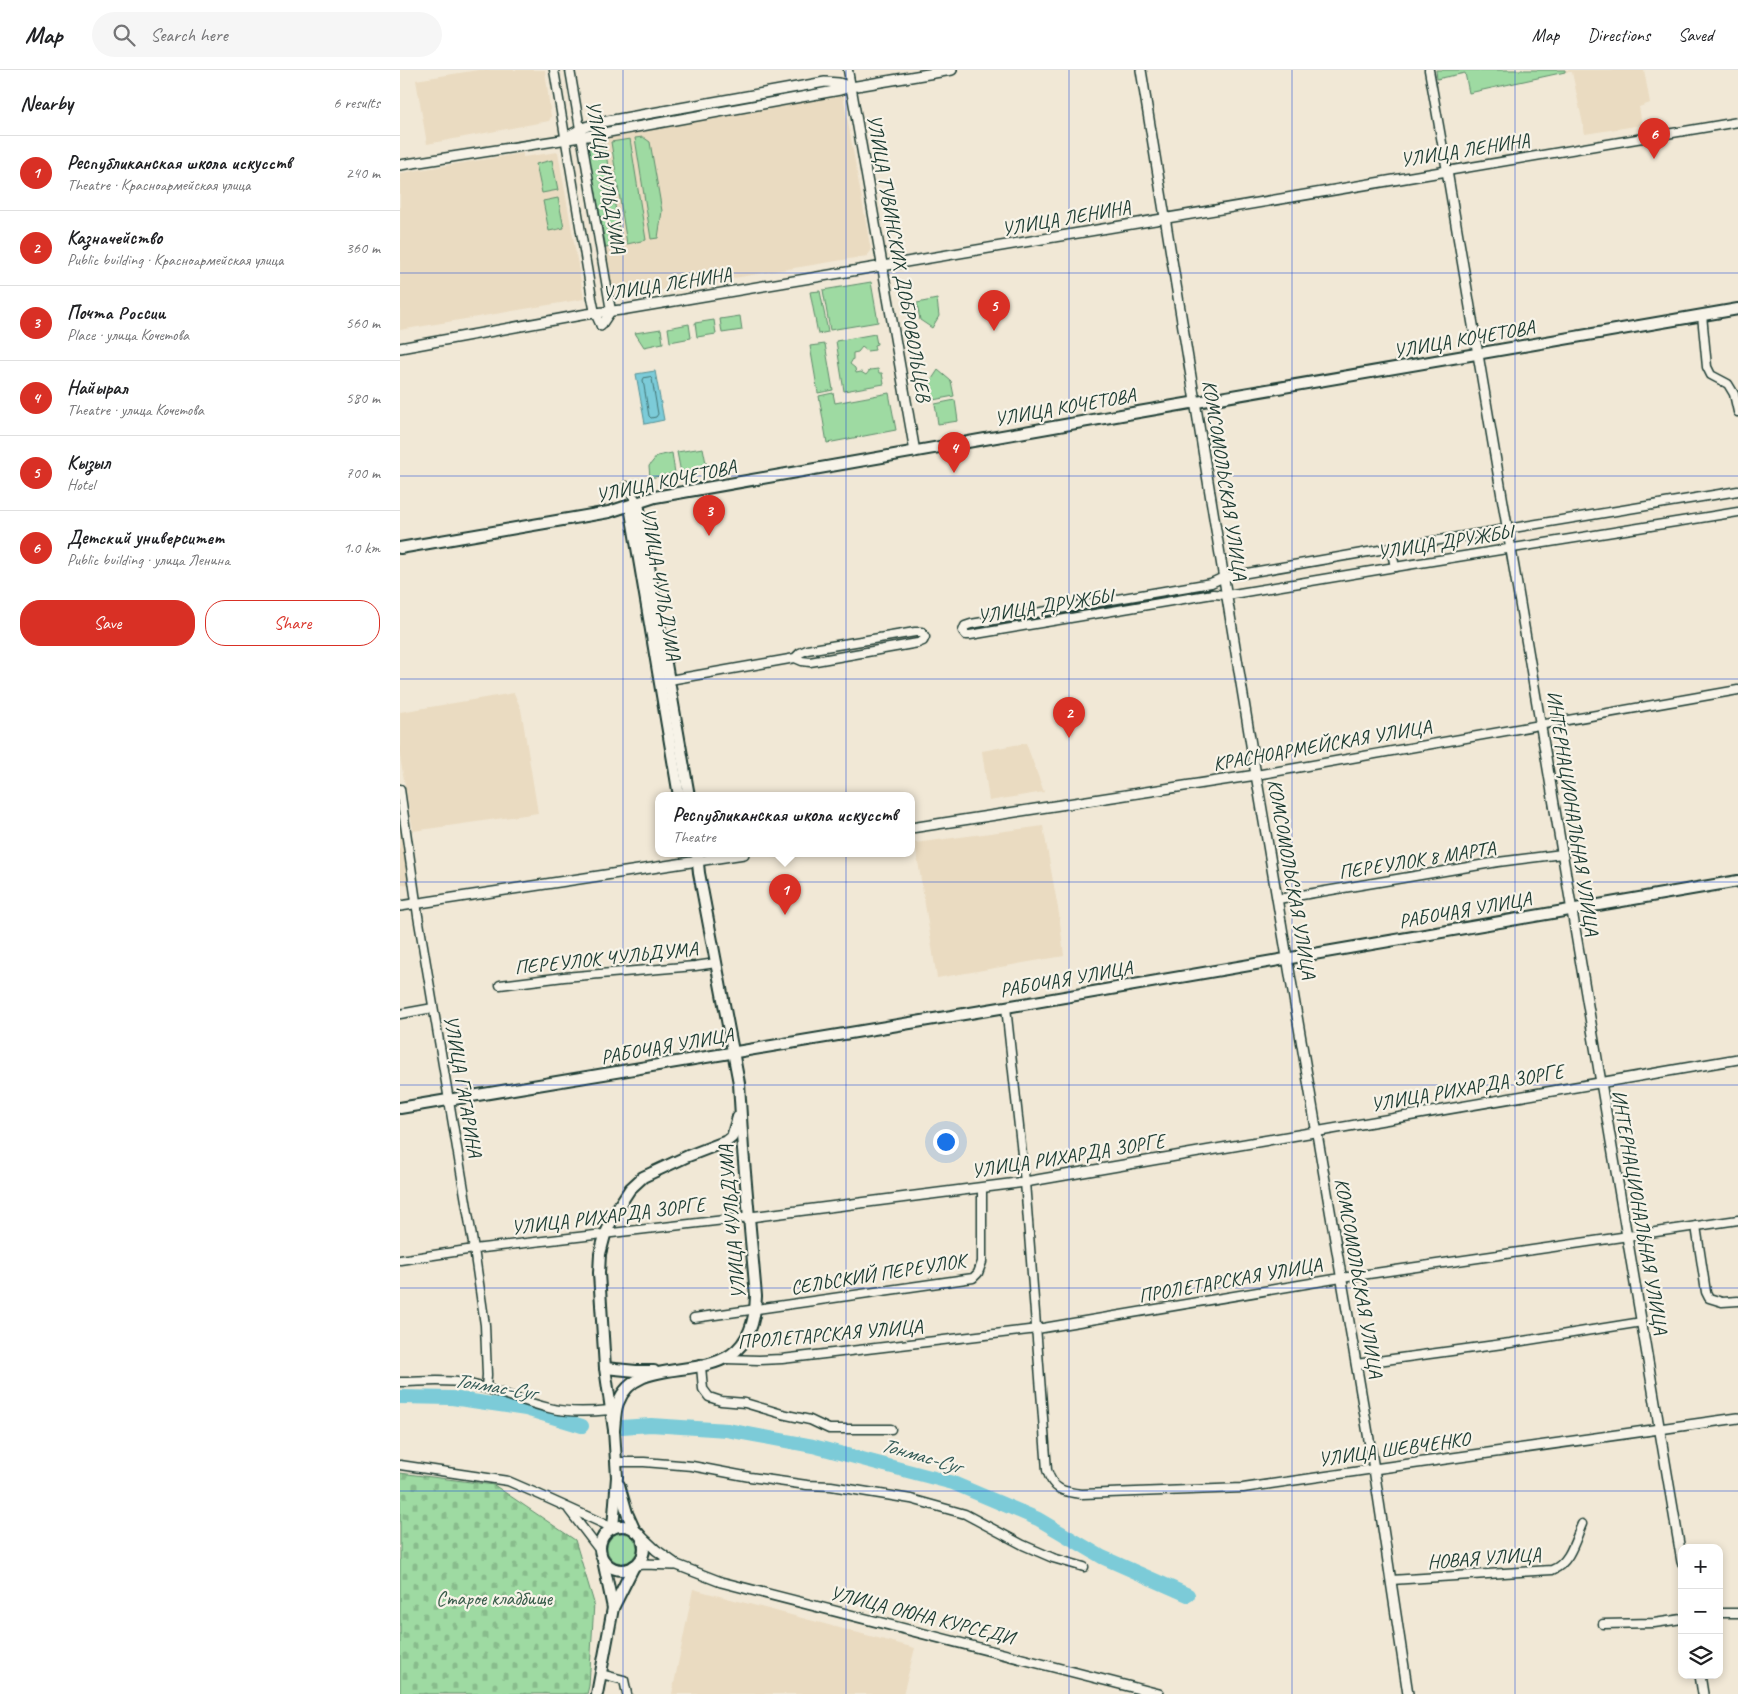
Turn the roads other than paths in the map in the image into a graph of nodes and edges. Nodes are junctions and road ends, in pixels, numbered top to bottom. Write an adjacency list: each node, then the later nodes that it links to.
1 (554, 70): 10 (street, УЛИЦА ЧУЛЬДУМА)
2 (570, 70): 9 (street, УЛИЦА ЧУЛЬДУМА)
3 (848, 70): 7 (street, УЛИЦА ТУВИНСКИХ ДОБРОВОЛЬЦЕВ)
4 (952, 70): 7 (street)
5 (1141, 70): 13 (street, КОМСОМОЛЬСКАЯ УЛИЦА)
6 (1429, 70): 12 (street, ИНТЕРНАЦИОНАЛЬНАЯ УЛИЦА)
7 (851, 87): 9 (street); 14 (street, УЛИЦА ТУВИНСКИХ ДОБРОВОЛЬЦЕВ)
8 (1738, 122): 12 (street, УЛИЦА ЛЕНИНА)
9 (581, 133): 10 (street); 16 (street, УЛИЦА ЧУЛЬДУМА)
10 (565, 138): 11 (street); 17 (street, УЛИЦА ЧУЛЬДУМА)
11 (400, 165)
12 (1447, 171): 13 (street, УЛИЦА ЛЕНИНА); 20 (street, ИНТЕРНАЦИОНАЛЬНАЯ УЛИЦА)
13 (1165, 218): 14 (street, УЛИЦА ЛЕНИНА); 21 (street, КОМСОМОЛЬСКАЯ УЛИЦА)
14 (882, 266): 16 (street, УЛИЦА ЛЕНИНА); 23 (street, УЛИЦА ТУВИНСКИХ ДОБРОВОЛЬЦЕВ)
15 (1738, 309): 18 (main road, УЛИЦА КОЧЕТОВА)
16 (611, 311): 17 (street, УЛИЦА ЛЕНИНА); 17 (street)
17 (595, 313): 19 (street, УЛИЦА ЛЕНИНА)
18 (1702, 315): 20 (main road, УЛИЦА КОЧЕТОВА); 22 (street)
19 (400, 348)
20 (1478, 354): 21 (main road, УЛИЦА КОЧЕТОВА); 27 (street, ИНТЕРНАЦИОНАЛЬНАЯ УЛИЦА)
21 (1195, 403): 23 (main road, УЛИЦА КОЧЕТОВА); 32 (street, КОМСОМОЛЬСКАЯ УЛИЦА)
22 (1738, 412)
23 (915, 452): 25 (main road, УЛИЦА КОЧЕТОВА)
24 (1738, 491): 27 (street, УЛИЦА ДРУЖБЫ)
25 (634, 504): 28 (main road, УЛИЦА КОЧЕТОВА); 37 (main road, УЛИЦА ЧУЛЬДУМА)
26 (1738, 512): 30 (street, УЛИЦА ДРУЖБЫ)
27 (1507, 529): 29 (street, УЛИЦА ДРУЖБЫ); 30 (street, ИНТЕРНАЦИОНАЛЬНАЯ УЛИЦА)
28 (400, 548)
29 (1391, 548): 31 (street); 32 (street, УЛИЦА ДРУЖБЫ)
30 (1510, 548): 31 (street, УЛИЦА ДРУЖБЫ); 39 (street, ИНТЕРНАЦИОНАЛЬНАЯ УЛИЦА)
31 (1395, 567): 33 (street, УЛИЦА ДРУЖБЫ)
32 (1224, 577): 33 (street, КОМСОМОЛЬСКАЯ УЛИЦА); 34 (street, УЛИЦА ДРУЖБЫ)
33 (1226, 595): 35 (street, УЛИЦА ДРУЖБЫ); 40 (street, КОМСОМОЛЬСКАЯ УЛИЦА)
34 (1039, 613): 35 (street); 35 (street, УЛИЦА ДРУЖБЫ)
35 (1041, 623)
36 (795, 658): 36 (street); 37 (street)
37 (665, 681): 42 (main road, УЛИЦА ЧУЛЬДУМА); 43 (main road, УЛИЦА ЧУЛЬДУМА)
38 (1738, 690): 39 (street, КРАСНОАРМЕЙСКАЯ УЛИЦА)
39 (1540, 724): 40 (street, КРАСНОАРМЕЙСКАЯ УЛИЦА); 45 (street, ИНТЕРНАЦИОНАЛЬНАЯ УЛИЦА)
40 (1256, 775): 44 (street, КРАСНОАРМЕЙСКАЯ УЛИЦА); 49 (street, КОМСОМОЛЬСКАЯ УЛИЦА)
41 (400, 790): 50 (street, УЛИЦА ГАГАРИНА)
42 (679, 792)
43 (688, 792)
44 (915, 827)
45 (1562, 854): 49 (street, ПЕРЕУЛОК 8 МАРТА); 52 (street, ИНТЕРНАЦИОНАЛЬНАЯ УЛИЦА)
46 (690, 857): 50 (street)
47 (696, 857): 54 (main road, УЛИЦА ЧУЛЬДУМА)
48 (1738, 880): 52 (main road, РАБОЧАЯ УЛИЦА)
49 (1278, 899): 53 (street, КОМСОМОЛЬСКАЯ УЛИЦА)
50 (417, 903): 51 (street); 57 (street, УЛИЦА ГАГАРИНА)
51 (400, 906)
52 (1572, 909): 53 (main road, РАБОЧАЯ УЛИЦА); 61 (street, ИНТЕРНАЦИОНАЛЬНАЯ УЛИЦА)
53 (1287, 958): 56 (main road, РАБОЧАЯ УЛИЦА); 65 (street, КОМСОМОЛЬСКАЯ УЛИЦА)
54 (716, 963): 55 (street, ПЕРЕУЛОК ЧУЛЬДУМА); 59 (main road, УЛИЦА ЧУЛЬДУМА)
55 (500, 985)
56 (1006, 1007): 59 (main road, РАБОЧАЯ УЛИЦА); 68 (street)
57 (433, 1008): 58 (street); 62 (street, УЛИЦА ГАГАРИНА)
58 (400, 1014)
59 (733, 1052): 62 (main road, РАБОЧАЯ УЛИЦА); 63 (main road, УЛИЦА ЧУЛЬДУМА)
60 (1738, 1059): 61 (street, УЛИЦА РИХАРДА ЗОРГЕ)
61 (1600, 1083): 65 (street, УЛИЦА РИХАРДА ЗОРГЕ); 74 (street, ИНТЕРНАЦИОНАЛЬНАЯ УЛИЦА)
62 (449, 1099): 64 (main road, РАБОЧАЯ УЛИЦА); 75 (street, УЛИЦА ГАГАРИНА)
63 (740, 1104): 66 (main road, УЛИЦА ЧУЛЬДУМА); 67 (main road, УЛИЦА ЧУЛЬДУМА)
64 (400, 1108)
65 (1316, 1131): 68 (street, УЛИЦА РИХАРДА ЗОРГЕ); 77 (street, КОМСОМОЛЬСКАЯ УЛИЦА)
66 (727, 1141): 67 (main road); 73 (main road, УЛИЦА ЧУЛЬДУМА)
67 (743, 1150): 70 (main road, УЛИЦА ЧУЛЬДУМА)
68 (1025, 1182): 69 (street, УЛИЦА РИХАРДА ЗОРГЕ); 82 (street)
69 (982, 1188): 70 (street, УЛИЦА РИХАРДА ЗОРГЕ); 79 (street, СЕЛЬСКИЙ ПЕРЕУЛОК)
70 (750, 1217): 73 (street, УЛИЦА РИХАРДА ЗОРГЕ); 79 (main road, УЛИЦА ЧУЛЬДУМА)
71 (1738, 1220): 72 (street, ПРОЛЕТАРСКАЯ УЛИЦА)
72 (1696, 1226): 74 (street, ПРОЛЕТАРСКАЯ УЛИЦА); 78 (street)
73 (605, 1235): 75 (street, УЛИЦА РИХАРДА ЗОРГЕ); 86 (main road, УЛИЦА ЧУЛЬДУМА)
74 (1626, 1235): 77 (street, ПРОЛЕТАРСКАЯ УЛИЦА); 81 (street, ИНТЕРНАЦИОНАЛЬНАЯ УЛИЦА)
75 (474, 1249): 76 (street, УЛИЦА РИХАРДА ЗОРГЕ); 89 (street, УЛИЦА ГАГАРИНА)
76 (400, 1260)
77 (1341, 1278): 82 (street, ПРОЛЕТАРСКАЯ УЛИЦА); 84 (street, КОМСОМОЛЬСКАЯ УЛИЦА)
78 (1738, 1301)
79 (756, 1309): 80 (street, СЕЛЬСКИЙ ПЕРЕУЛОК); 83 (main road, УЛИЦА ЧУЛЬДУМА)
80 (694, 1318)
81 (1642, 1322): 84 (street); 92 (street, ИНТЕРНАЦИОНАЛЬНАЯ УЛИЦА)
82 (1037, 1329): 83 (street, ПРОЛЕТАРСКАЯ УЛИЦА); 97 (street, УЛИЦА ШЕВЧЕНКО)
83 (726, 1359): 85 (main road, УЛИЦА ЧУЛЬДУМА)
84 (1356, 1364): 97 (street, КОМСОМОЛЬСКАЯ УЛИЦА)
85 (701, 1366): 87 (main road, УЛИЦА ЧУЛЬДУМА); 93 (street)
86 (605, 1368): 87 (main road); 90 (main road, УЛИЦА ЧУЛЬДУМА)
87 (671, 1370): 94 (main road, УЛИЦА ЧУЛЬДУМА)
88 (400, 1382): 89 (street)
89 (486, 1388): 90 (street)
90 (610, 1410): 94 (main road, УЛИЦА ЧУЛЬДУМА)
91 (1738, 1418): 92 (street, УЛИЦА ШЕВЧЕНКО)
92 (1660, 1428): 97 (street, УЛИЦА ШЕВЧЕНКО); 103 (street, ИНТЕРНАЦИОНАЛЬНАЯ УЛИЦА)
93 (891, 1429)
94 (614, 1430): 95 (main road, УЛИЦА ЧУЛЬДУМА)
95 (616, 1462): 98 (main road, УЛИЦА ЧУЛЬДУМА); 107 (street)
96 (400, 1465): 99 (street)
97 (1374, 1469): 108 (street, КОМСОМОЛЬСКАЯ УЛИЦА)
98 (617, 1477): 101 (main road, УЛИЦА ЧУЛЬДУМА); 102 (main road, УЛИЦА ЧУЛЬДУМА)
99 (568, 1508): 101 (street); 104 (street)
100 (1582, 1524): 108 (street, НОВАЯ УЛИЦА)
101 (613, 1528): 102 (main road); 104 (main road)
102 (638, 1533): 105 (street, УЛИЦА ОЮНА КУРСЕДИ); 106 (main road)
103 (1679, 1544)
104 (602, 1555): 106 (main road); 109 (main road)
105 (677, 1565): 106 (street, УЛИЦА ОЮНА КУРСЕДИ); 118 (street, УЛИЦА ОЮНА КУРСЕДИ)
106 (635, 1566): 109 (main road)
107 (1084, 1567)
108 (1391, 1580): 119 (street, КОМСОМОЛЬСКАЯ УЛИЦА)
109 (613, 1608): 114 (main road)
110 (1723, 1613): 111 (street)
111 (1738, 1613)
112 (1678, 1620): 113 (street)
113 (1603, 1624)
114 (601, 1674): 116 (main road); 117 (street)
115 (1701, 1679): 120 (street)
116 (597, 1694)
117 (627, 1694)
118 (1159, 1694)
119 (1408, 1694)
120 (1704, 1694)

